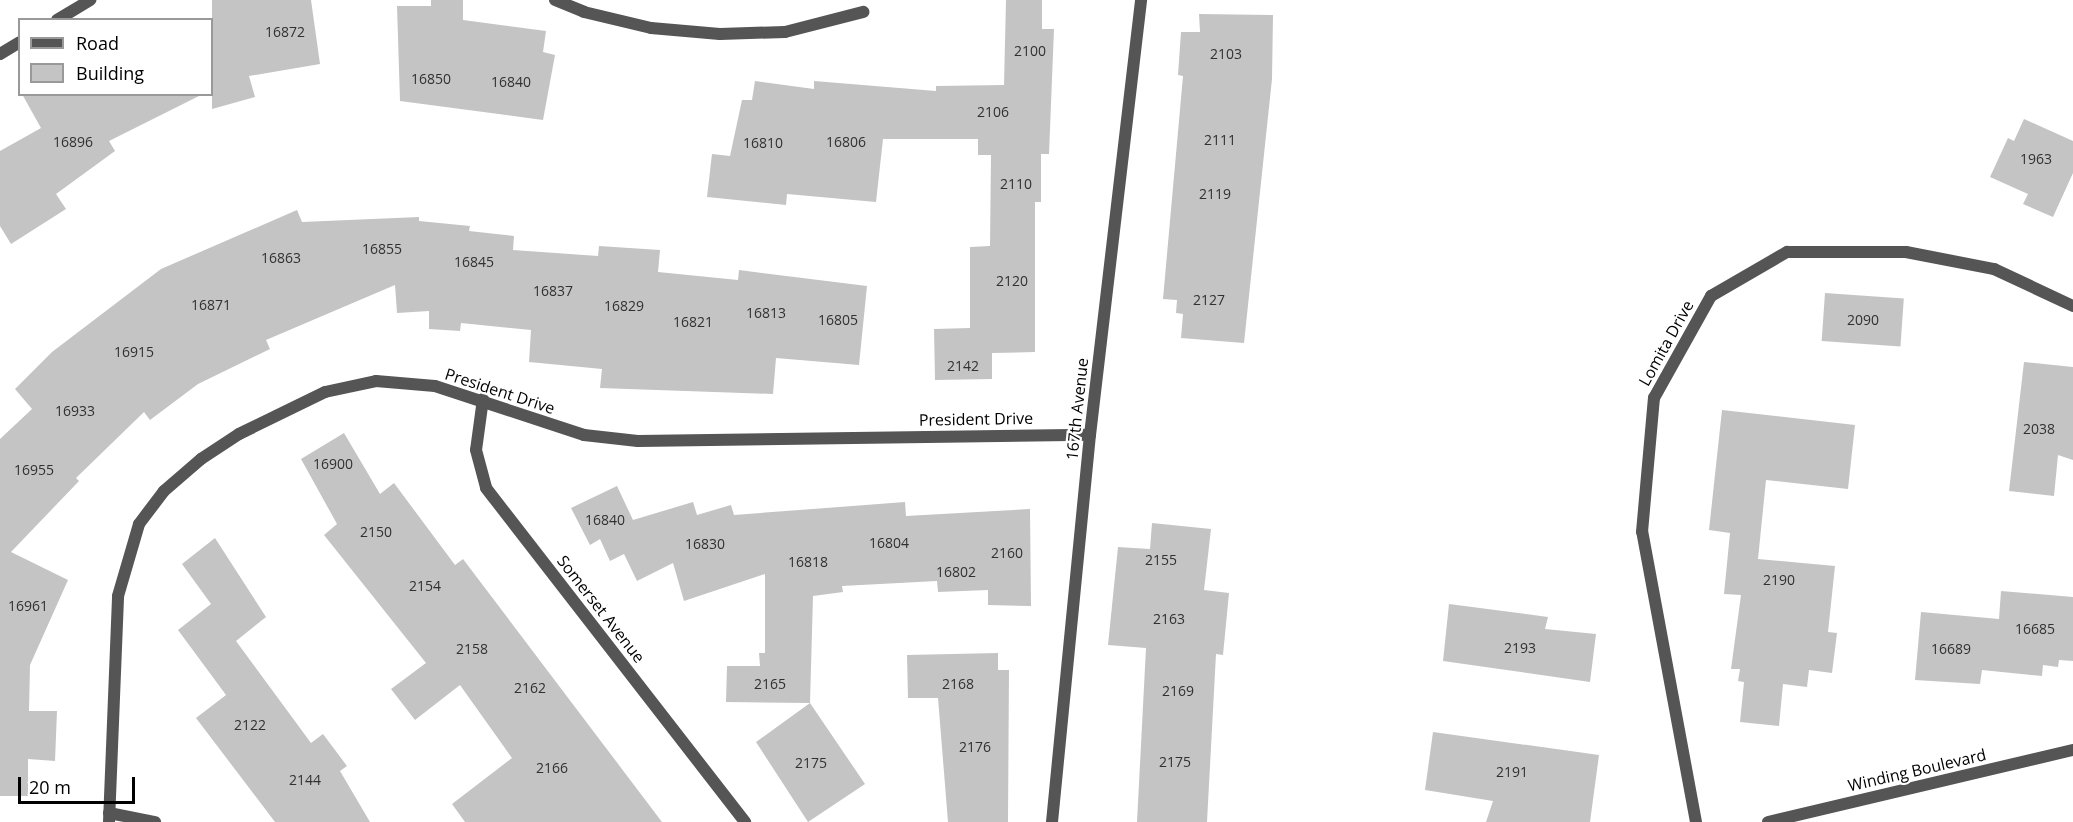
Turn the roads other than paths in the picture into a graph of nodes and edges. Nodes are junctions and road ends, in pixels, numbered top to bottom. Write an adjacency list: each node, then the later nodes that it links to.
1 (90, 0): 5 (street)
2 (555, 0): 4 (street)
3 (1141, 0): 10 (street, 167th Avenue)
4 (863, 12)
5 (60, 18)
6 (18, 43): 7 (street)
7 (0, 54)
8 (2073, 306): 16 (street, Lomita Drive)
9 (483, 399): 10 (street, President Drive); 12 (street, President Drive); 14 (street, Somerset Avenue)
10 (1090, 435): 15 (street, 167th Avenue)
11 (2073, 750): 17 (street, Winding Boulevard)
12 (109, 818): 13 (street)
13 (155, 822)
14 (745, 822)
15 (1052, 822)
16 (1696, 822)
17 (1768, 822)

